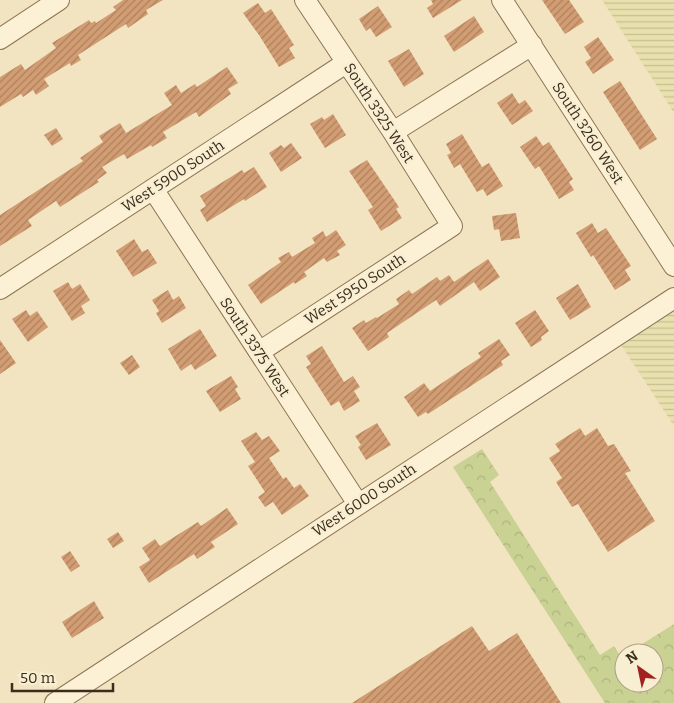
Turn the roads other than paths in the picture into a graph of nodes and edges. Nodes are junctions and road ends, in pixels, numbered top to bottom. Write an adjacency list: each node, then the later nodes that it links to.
1 (59, 0): 4 (street)
2 (305, 0): 6 (street, South 3325 West)
3 (502, 0): 5 (street, South 3260 West)
4 (0, 39)
5 (532, 45): 7 (street); 10 (street, South 3260 West)
6 (346, 63): 7 (street, South 3325 West); 8 (street, West 5900 South)
7 (393, 132): 9 (street, South 3325 West)
8 (153, 189): 11 (street, West 5900 South); 13 (street, South 3375 West)
9 (452, 226): 13 (street, West 5950 South)
10 (674, 266)
11 (0, 289)
12 (674, 298): 14 (street, West 6000 South)
13 (259, 352): 14 (street, South 3375 West)
14 (358, 504): 15 (street, West 6000 South)
15 (55, 703)

